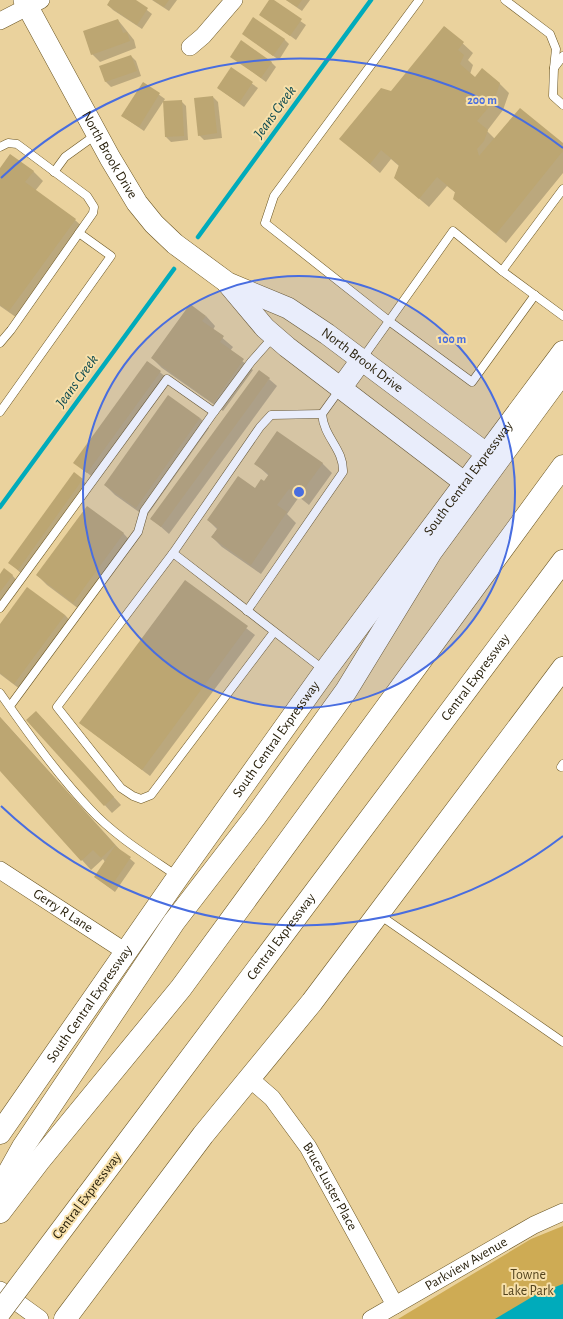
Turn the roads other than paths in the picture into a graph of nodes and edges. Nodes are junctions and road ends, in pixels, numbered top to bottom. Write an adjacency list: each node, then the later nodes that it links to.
1 (234, 0): 6 (street)
2 (419, 0): 19 (lane)
3 (505, 0): 8 (lane)
4 (31, 2): 5 (street); 10 (street, North Brook Drive)
5 (0, 21)
6 (190, 47)
7 (563, 56): 8 (lane)
8 (554, 68): 9 (lane)
9 (563, 105)
10 (97, 134): 12 (lane); 16 (street, North Brook Drive)
11 (0, 147): 12 (lane)
12 (54, 172): 14 (lane)
13 (563, 189): 15 (lane)
14 (79, 233): 21 (lane); 26 (lane)
15 (502, 271): 17 (lane); 19 (lane)
16 (228, 283): 20 (street, North Brook Drive); 23 (street, North Brook Drive)
17 (535, 295): 18 (lane); 19 (lane)
18 (563, 316)
19 (389, 321): 23 (lane)
20 (274, 336): 25 (street, North Brook Drive); 27 (lane)
21 (0, 343)
22 (563, 352): 29 (main road, South Central Expressway)
23 (362, 359): 25 (street); 29 (street, North Brook Drive)
24 (563, 365): 49 (main road)
25 (341, 388): 28 (lane); 31 (street, North Brook Drive)
26 (0, 412)
27 (214, 412): 34 (lane); 40 (lane)
28 (322, 414): 32 (lane); 35 (lane)
29 (487, 454): 31 (main road, South Central Expressway)
30 (563, 466): 49 (main road)
31 (465, 483): 38 (main road, South Central Expressway)
32 (173, 553): 35 (lane); 36 (lane)
33 (563, 561): 55 (main road, Central Expressway, bridge)
34 (0, 608)
35 (247, 611): 36 (lane)
36 (274, 632): 38 (lane)
37 (563, 668): 43 (main road)
38 (325, 671): 42 (main road, South Central Expressway)
39 (0, 693): 40 (lane)
40 (10, 706): 42 (lane)
41 (0, 870): 44 (street, Gerry R Lane)
42 (178, 877): 44 (main road, South Central Expressway)
43 (378, 914): 46 (lane); 47 (main road)
44 (126, 952): 48 (main road, South Central Expressway)
45 (563, 1032): 46 (lane)
46 (560, 1041)
47 (250, 1079): 54 (street, Bruce Luster Place); 57 (main road)
48 (0, 1132)
49 (31, 1154): 50 (main road); 51 (main road)
50 (0, 1188)
51 (0, 1212)
52 (563, 1212): 54 (street, Parkview Avenue)
53 (0, 1290): 56 (street)
54 (395, 1305): 58 (street, Parkview Avenue)
55 (0, 1312)
56 (40, 1319)
57 (65, 1319)
58 (371, 1319)

